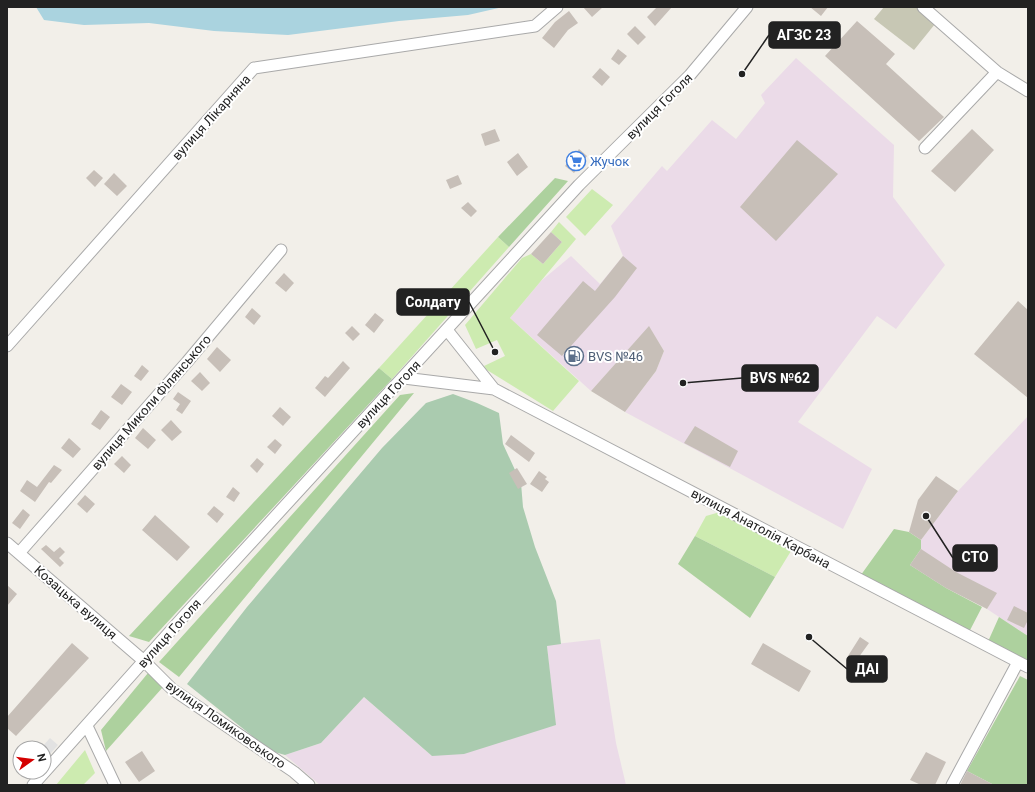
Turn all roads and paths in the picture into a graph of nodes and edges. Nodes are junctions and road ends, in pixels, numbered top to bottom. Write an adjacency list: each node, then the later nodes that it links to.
1 (556, 7): 9 (street, вулиця Лікарняна)
2 (747, 7): 8 (street, вулиця Гоголя)
3 (923, 7): 4 (street)
4 (997, 72): 5 (street); 6 (street)
5 (1028, 91)
6 (925, 148)
7 (281, 250): 13 (street, вулиця Миколи Філянського)
8 (447, 330): 10 (street, вулиця Гоголя); 11 (street)
9 (7, 346)
10 (404, 378): 11 (street); 14 (street, вулиця Гоголя)
11 (494, 389): 15 (street, вулиця Анатолія Карбана)
12 (7, 543): 13 (street, Козацька вулиця)
13 (19, 553): 14 (street, Козацька вулиця)
14 (144, 661): 16 (street, вулиця Гоголя); 19 (street, вулиця Ломиковського)
15 (1023, 665): 20 (street)
16 (88, 726): 17 (street, вулиця Гоголя); 18 (street)
17 (33, 785)
18 (115, 785)
19 (309, 785)
20 (952, 785)

